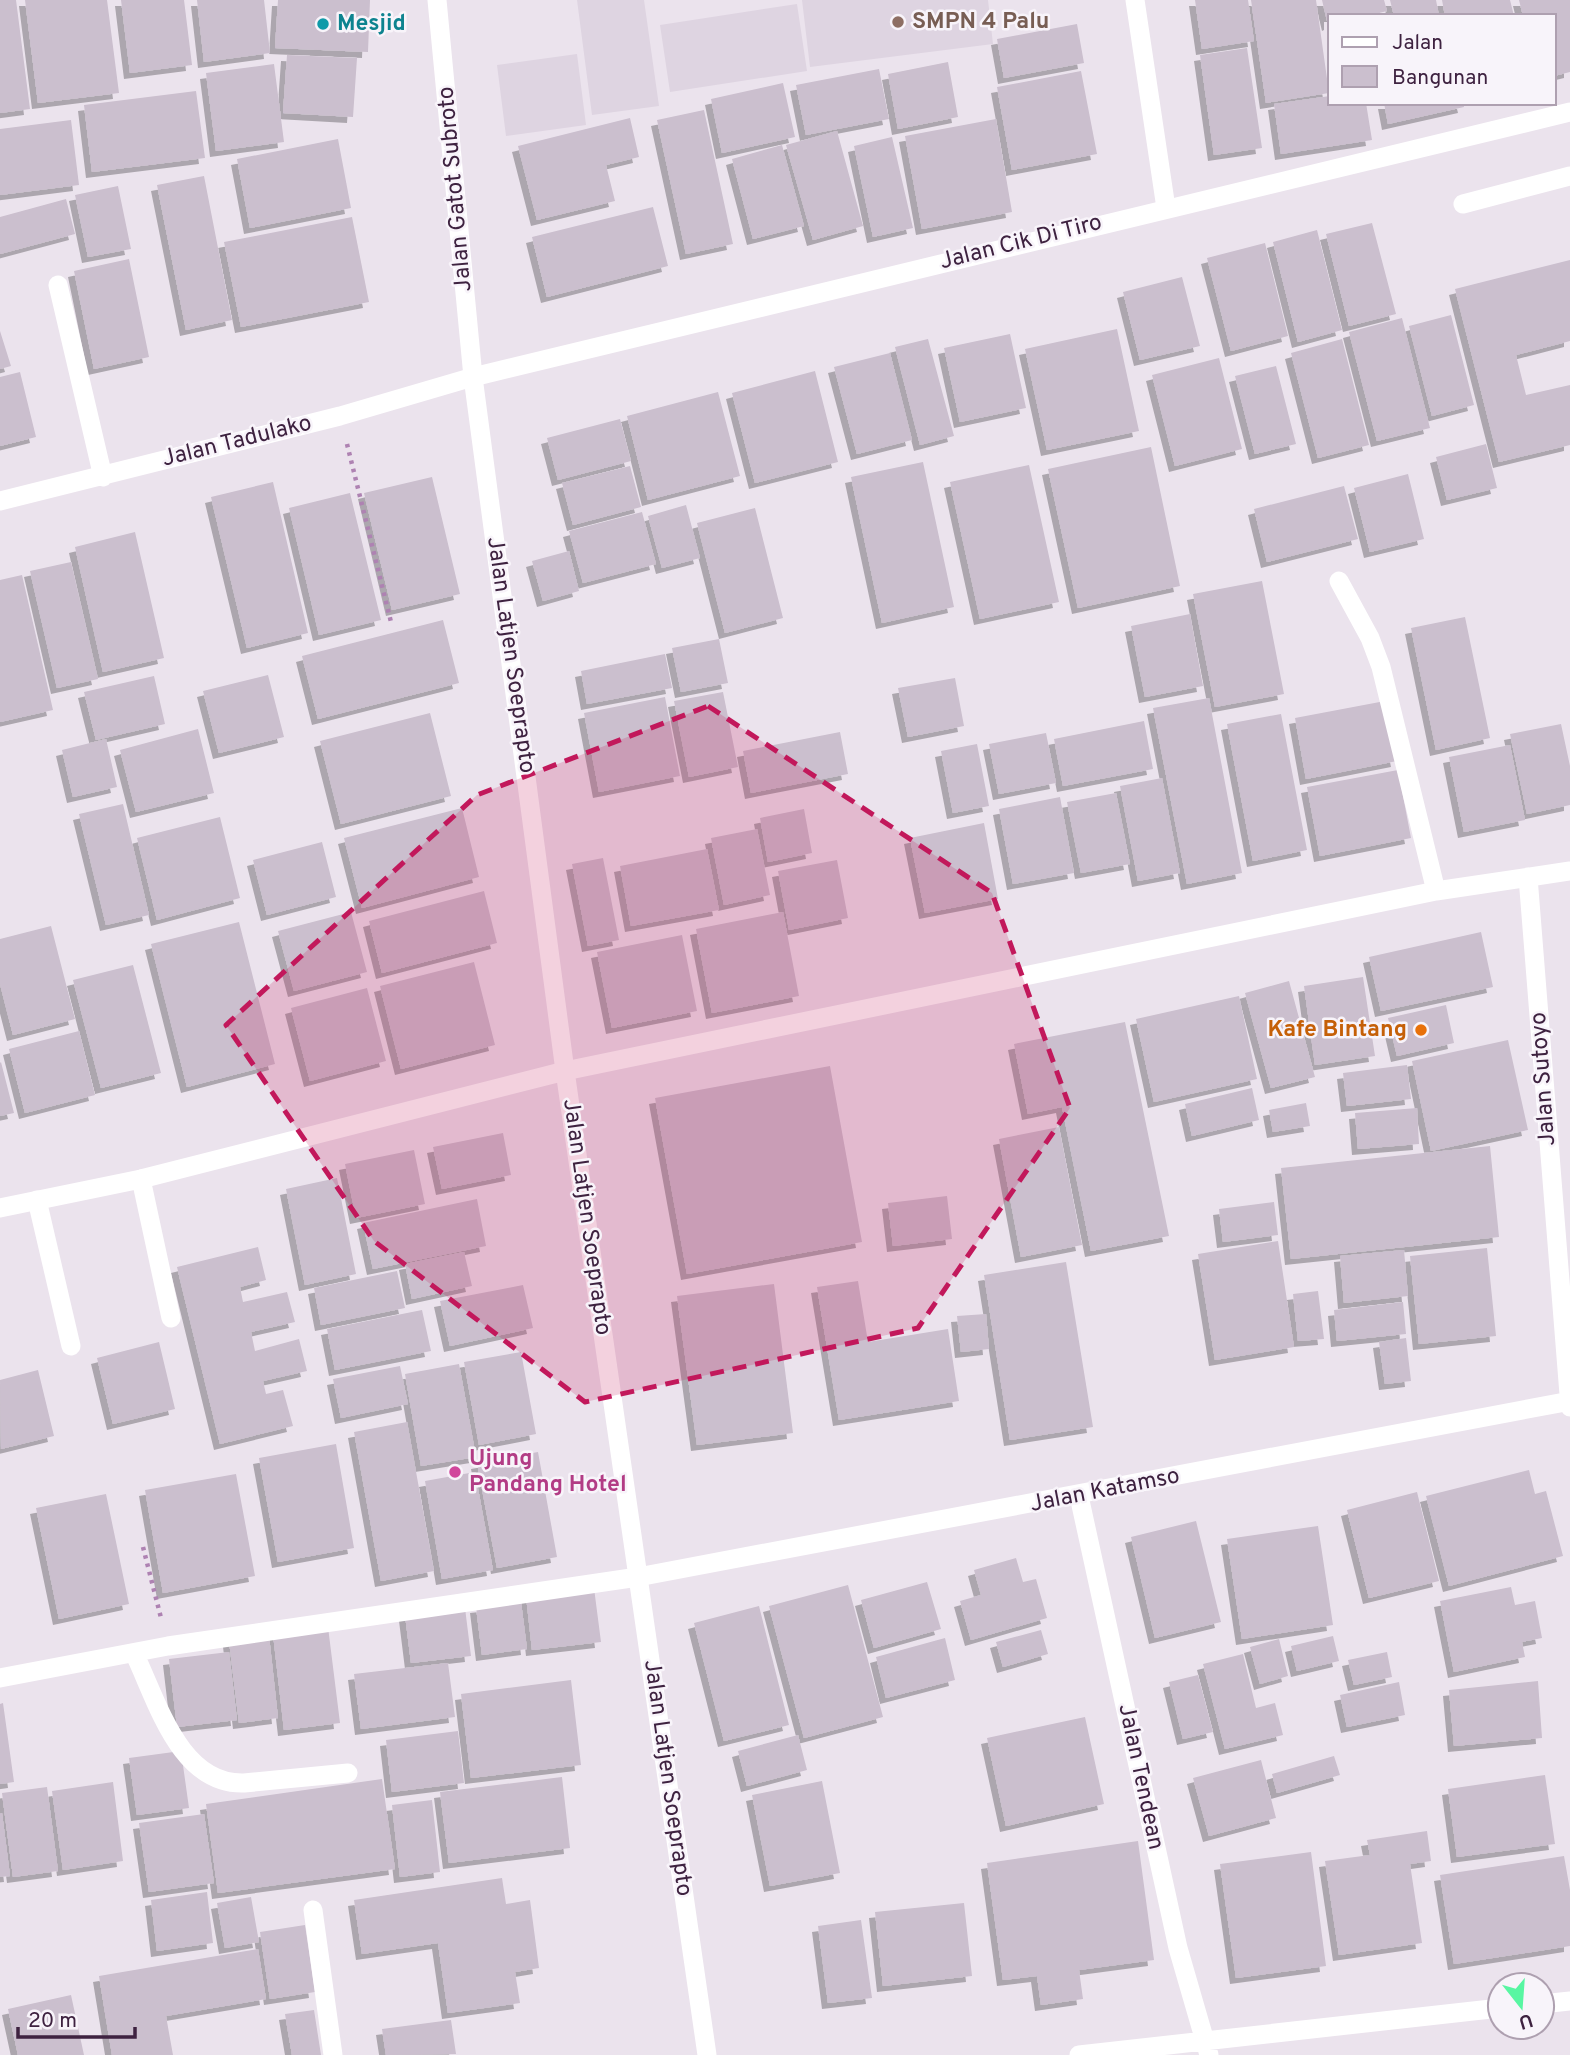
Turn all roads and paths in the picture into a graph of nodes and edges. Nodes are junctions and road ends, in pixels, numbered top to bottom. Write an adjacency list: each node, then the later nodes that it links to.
1 (437, 0): 8 (street, Jalan Gatot Subroto)
2 (1135, 0): 6 (street)
3 (1570, 113): 6 (street, Jalan Cik Di Tiro)
4 (1570, 176): 5 (street)
5 (1463, 204)
6 (1166, 208): 8 (street, Jalan Cik Di Tiro)
7 (58, 285): 10 (street)
8 (473, 377): 9 (street, Jalan Tadulako); 17 (street, Jalan Latjen Soeprapto)
9 (340, 416): 10 (street, Jalan Tadulako); 13 (path)
10 (103, 477): 11 (street, Jalan Tadulako)
11 (0, 501)
12 (1339, 581): 16 (street)
13 (390, 622)
14 (1570, 871): 15 (street)
15 (1528, 877): 16 (street); 23 (street, Jalan Sutoyo)
16 (1436, 891): 17 (street)
17 (565, 1071): 18 (street); 27 (street, Jalan Latjen Soeprapto)
18 (141, 1179): 19 (street); 21 (street)
19 (37, 1200): 20 (street); 22 (street)
20 (0, 1208)
21 (171, 1318)
22 (71, 1346)
23 (1570, 1401): 24 (street, Jalan Sutoyo); 25 (street, Jalan Katamso)
24 (1570, 1407)
25 (1079, 1496): 27 (street, Jalan Katamso); 34 (street, Jalan Tendean)
26 (143, 1547): 28 (path)
27 (638, 1577): 28 (street, Jalan Katamso); 36 (street, Jalan Latjen Soeprapto)
28 (168, 1646): 29 (street, Jalan Katamso)
29 (135, 1655): 30 (street, Jalan Katamso); 31 (street)
30 (0, 1678)
31 (348, 1773)
32 (313, 1910): 35 (street)
33 (1486, 2010): 34 (street)
34 (1208, 2047): 37 (street)
35 (333, 2055)
36 (704, 2055)
37 (1079, 2055)

